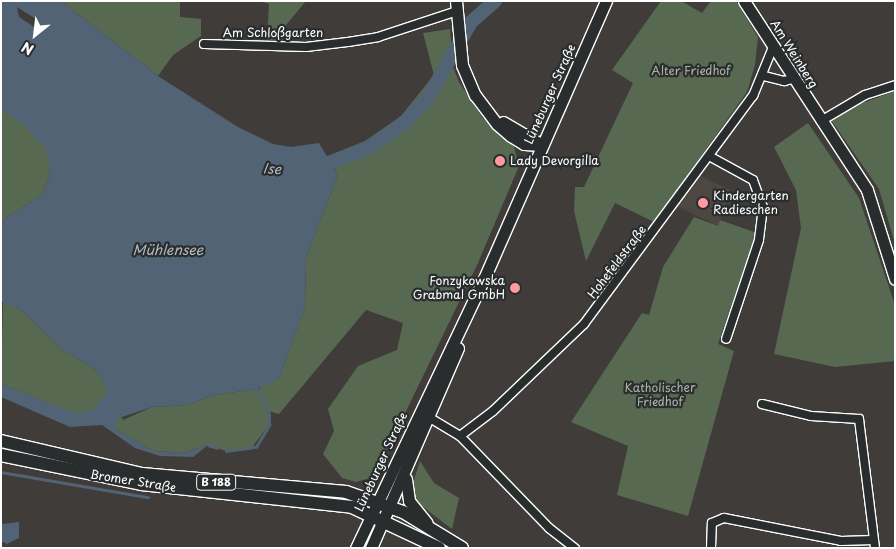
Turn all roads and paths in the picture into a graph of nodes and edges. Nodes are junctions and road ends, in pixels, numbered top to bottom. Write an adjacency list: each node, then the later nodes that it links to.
1 (606, 1): 10 (street, Lüneburger Straße)
2 (744, 1): 5 (street, Am Weinberg)
3 (457, 6): 4 (street, Am Schloßgarten); 10 (street)
4 (204, 44)
5 (773, 47): 6 (street, Hohefeldstraße); 7 (street, Am Weinberg)
6 (764, 76): 7 (street); 11 (street, Hohefeldstraße)
7 (793, 79): 9 (street, Am Weinberg)
8 (895, 85): 9 (street)
9 (821, 121): 12 (street, Am Weinberg)
10 (542, 145): 13 (street, Lüneburger Straße)
11 (709, 156): 14 (street); 17 (street, Hohefeldstraße)
12 (895, 279)
13 (484, 281): 16 (street, Lüneburger Straße); 21 (street, Lüneburger Straße)
14 (726, 339)
15 (762, 404): 26 (street)
16 (430, 418): 17 (street); 20 (street, Lüneburger Straße)
17 (460, 436): 31 (street)
18 (1, 441): 21 (main road, Bromer Straße / B 188)
19 (1, 455): 23 (main road, Bromer Straße / B 188)
20 (406, 475): 22 (street, Lüneburger Straße); 25 (street)
21 (378, 502): 22 (main road, B 188); 23 (street, Lüneburger Straße)
22 (390, 506): 24 (street, Lüneburger Straße); 25 (main road, B 188)
23 (371, 514): 24 (main road, Bromer Straße / B 188); 27 (street, Lüneburger Straße)
24 (384, 520): 28 (street, Lüneburger Straße); 29 (main road, B 188)
25 (430, 526): 30 (main road, B 188)
26 (874, 544): 32 (street)
27 (356, 548)
28 (371, 548)
29 (439, 548)
30 (462, 548)
31 (575, 548)
32 (711, 548)

